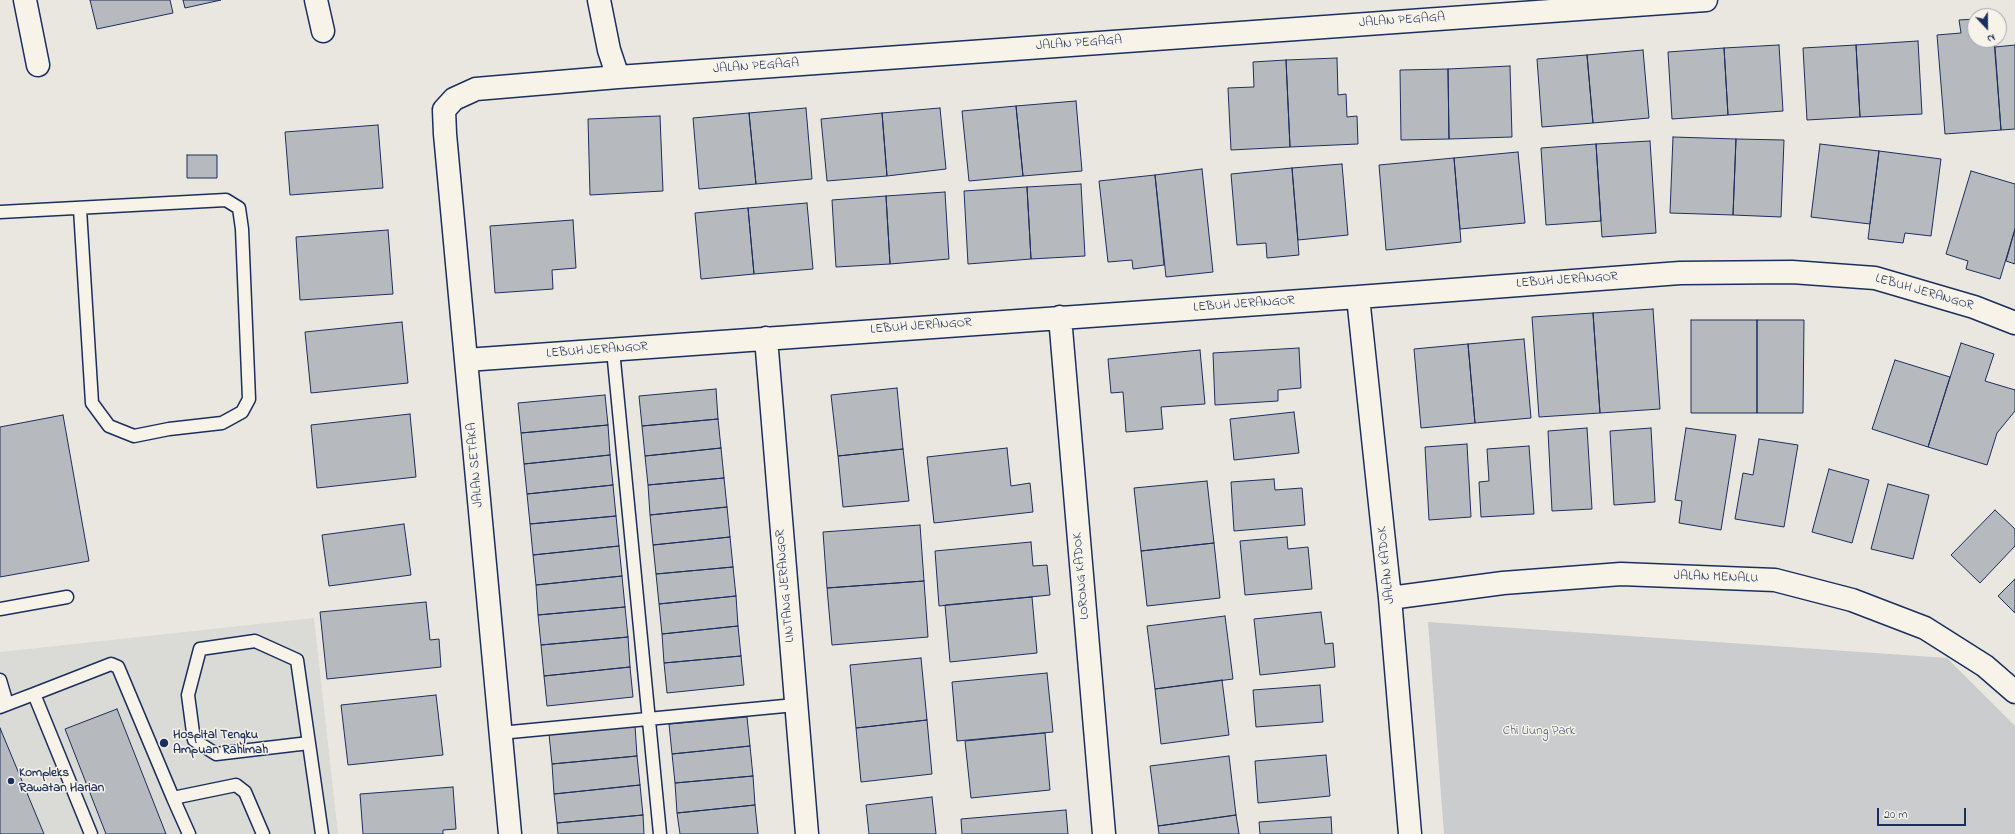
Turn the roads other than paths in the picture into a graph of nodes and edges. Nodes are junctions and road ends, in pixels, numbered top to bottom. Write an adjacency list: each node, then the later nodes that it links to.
1 (25, 0): 6 (street)
2 (316, 0): 5 (street)
3 (599, 0): 7 (street)
4 (1706, 0): 7 (street, JALAN PEGAGA)
5 (323, 31)
6 (38, 65)
7 (618, 77): 8 (street, JALAN PEGAGA)
8 (454, 99): 16 (street, JALAN SETAKA)
9 (80, 209): 9 (lane); 10 (lane)
10 (0, 212)
11 (1358, 297): 12 (street, LEBUH JERANGOR); 13 (street, LEBUH JERANGOR); 18 (street, JALAN KADOK)
12 (1060, 317): 14 (street, LEBUH JERANGOR); 36 (street, LORONG KADOK)
13 (2015, 323)
14 (766, 338): 15 (street, LEBUH JERANGOR); 24 (street, LINTANG JERANGOR)
15 (613, 350): 16 (street, LEBUH JERANGOR); 25 (lane)
16 (466, 360): 26 (street, JALAN SETAKA)
17 (67, 597): 19 (lane)
18 (1390, 598): 21 (street, JALAN MENALU); 37 (street, JALAN KADOK)
19 (0, 609)
20 (0, 680): 23 (lane)
21 (2015, 692)
22 (34, 694): 23 (lane); 28 (lane); 29 (lane)
23 (3, 705)
24 (795, 705): 25 (lane); 35 (street, LINTANG JERANGOR)
25 (649, 719): 26 (lane); 34 (lane)
26 (500, 733): 33 (street, JALAN SETAKA)
27 (309, 743): 27 (lane); 32 (lane)
28 (174, 798): 30 (lane); 31 (lane)
29 (91, 834)
30 (189, 834)
31 (263, 834)
32 (322, 834)
33 (510, 834)
34 (660, 834)
35 (807, 834)
36 (1104, 834)
37 (1410, 834)

